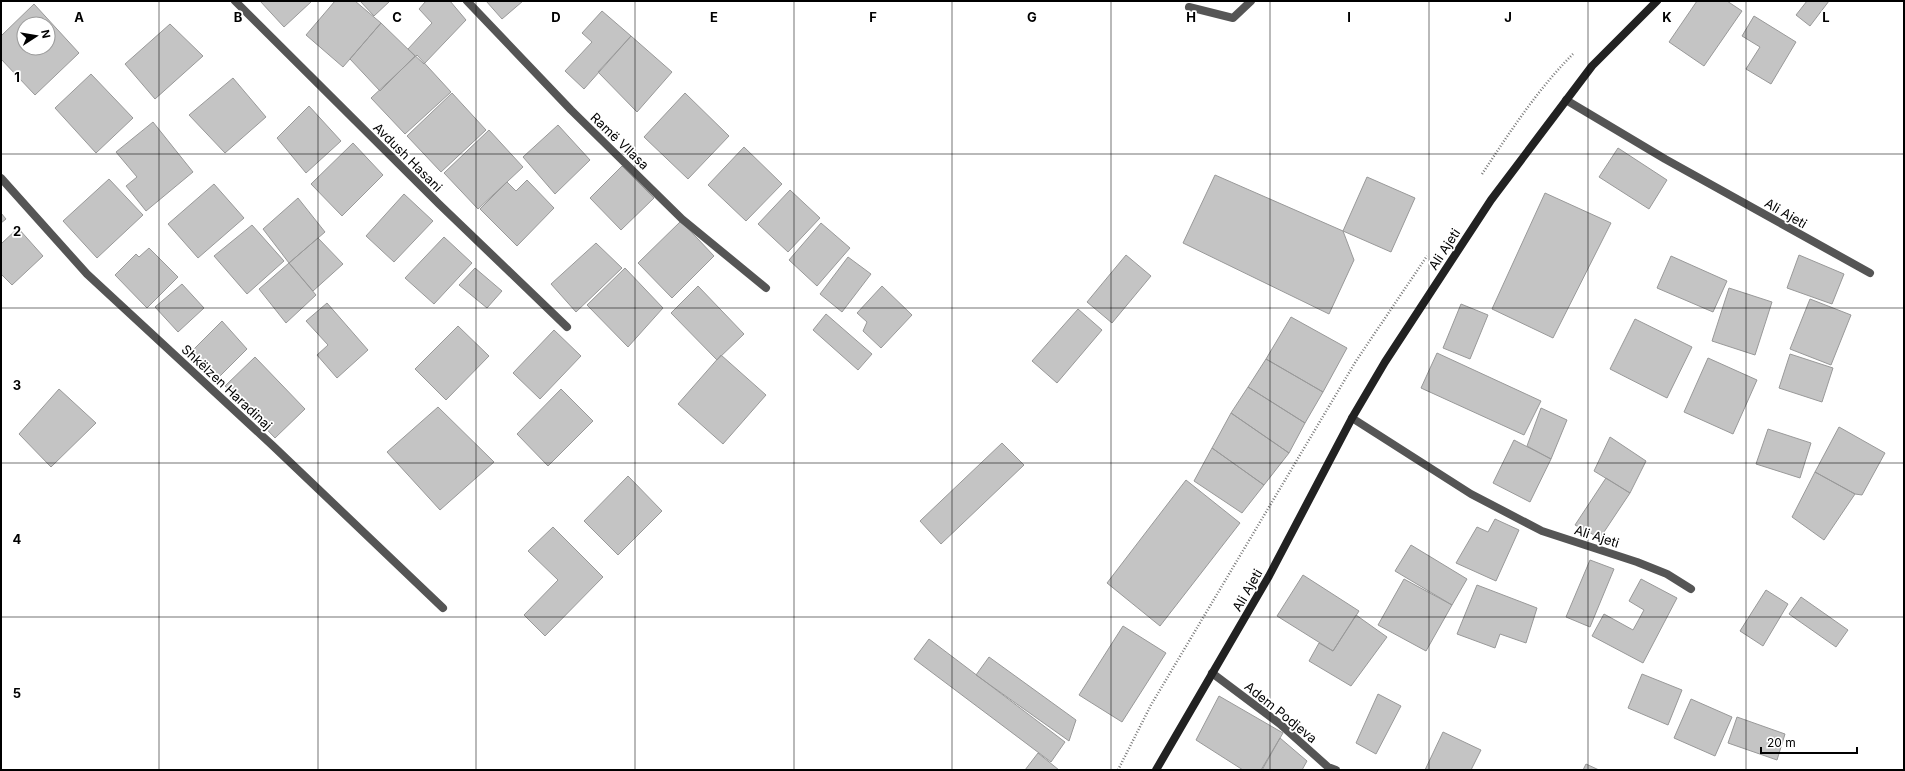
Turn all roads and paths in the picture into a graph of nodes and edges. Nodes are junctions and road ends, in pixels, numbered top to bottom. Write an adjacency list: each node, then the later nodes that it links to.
1 (235, 1): 10 (street, Avdush Hasani)
2 (467, 1): 9 (street, Ramë Vllasa)
3 (1251, 1): 5 (street)
4 (1657, 1): 6 (main road, Ali Ajeti)
5 (1189, 6)
6 (1566, 100): 8 (street, Ali Ajeti); 11 (main road, Ali Ajeti)
7 (1, 178): 13 (street, Shkëlzen Haradinaj)
8 (1870, 273)
9 (766, 288)
10 (566, 327)
11 (1352, 418): 12 (street, Ali Ajeti); 14 (main road, Ali Ajeti)
12 (1691, 589)
13 (443, 608)
14 (1212, 673): 15 (main road, Ali Ajeti); 16 (street, Adem Podjeva)
15 (1156, 770)
16 (1336, 770)

